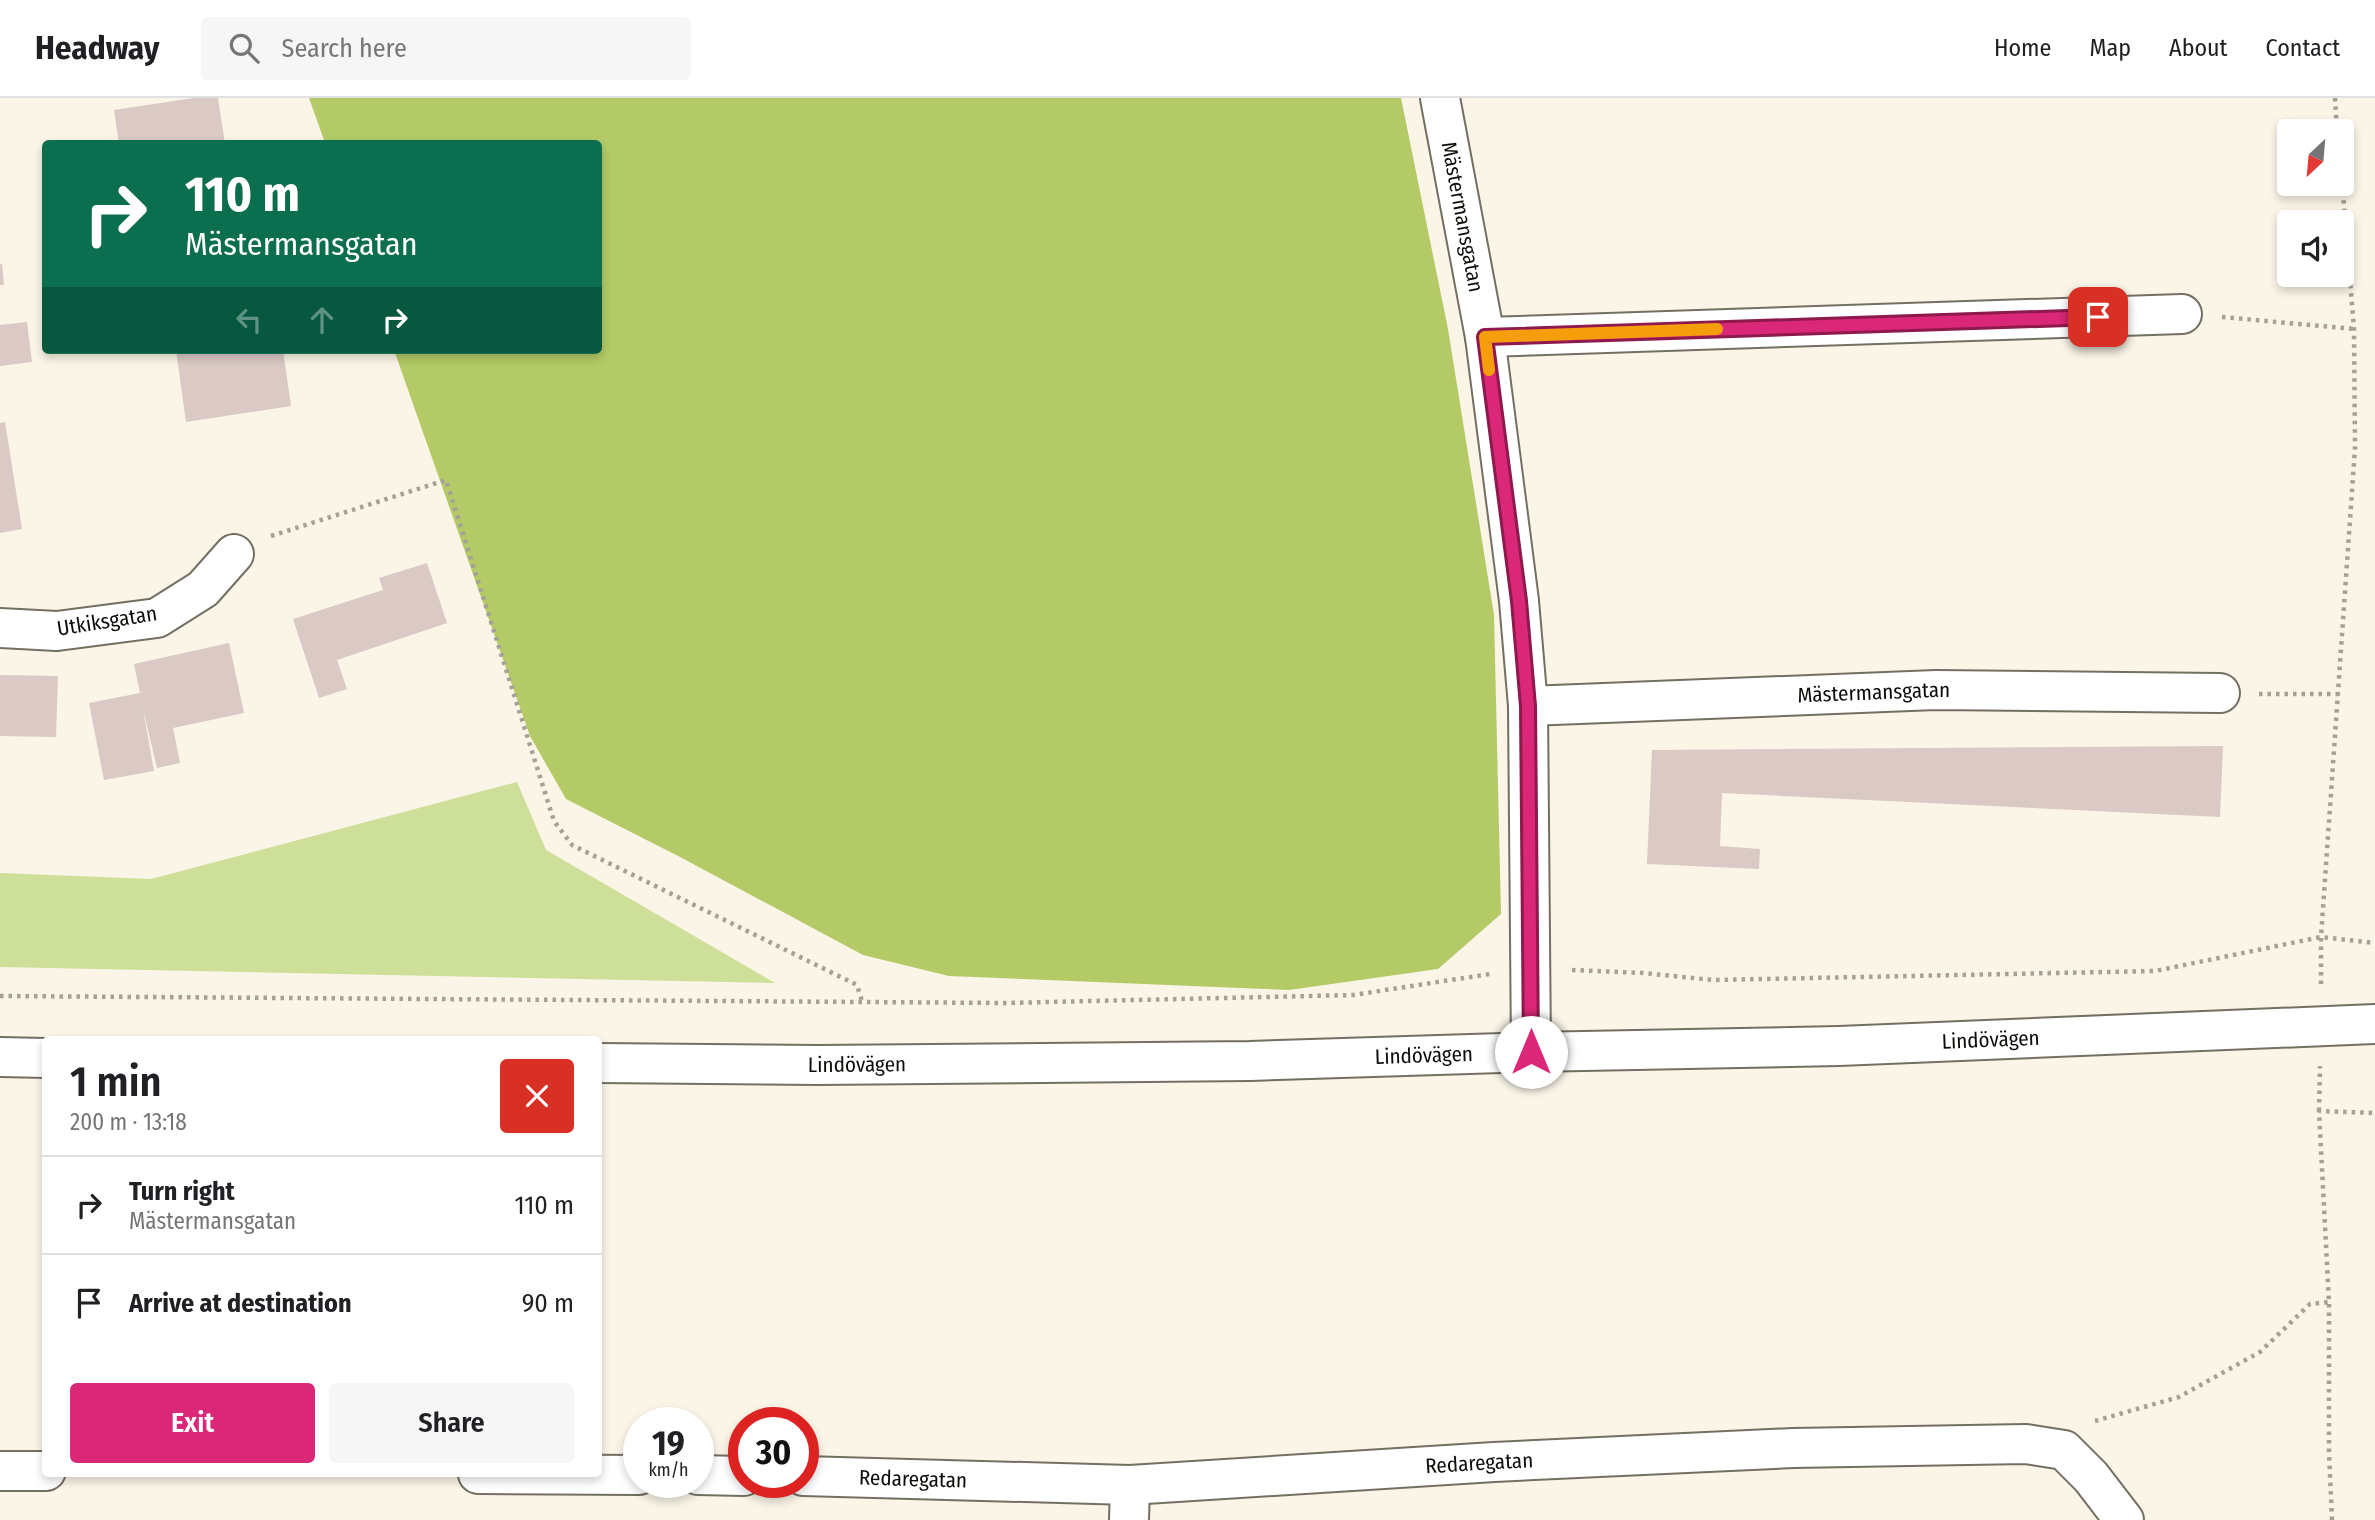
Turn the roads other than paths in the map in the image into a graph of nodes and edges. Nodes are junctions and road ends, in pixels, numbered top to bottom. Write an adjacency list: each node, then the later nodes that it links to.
1 (1440, 98): 3 (street, Mästermansgatan)
2 (2182, 314): 3 (street)
3 (1485, 337): 7 (street, Mästermansgatan)
4 (233, 554): 5 (street, Utkiksgatan)
5 (0, 628)
6 (2220, 693): 7 (street, Mästermansgatan)
7 (1528, 706): 9 (street, Mästermansgatan)
8 (2375, 1024): 9 (street, Lindövägen)
9 (1531, 1052): 12 (street, Lindövägen)
10 (0, 1057): 11 (street)
11 (42, 1058)
12 (602, 1063)
13 (0, 1471): 14 (street)
14 (42, 1471)
15 (602, 1475): 16 (street)
16 (623, 1475)
17 (819, 1477): 18 (street, Redaregatan)
18 (1129, 1503): 19 (street, Redaregatan)
19 (2124, 1520)

